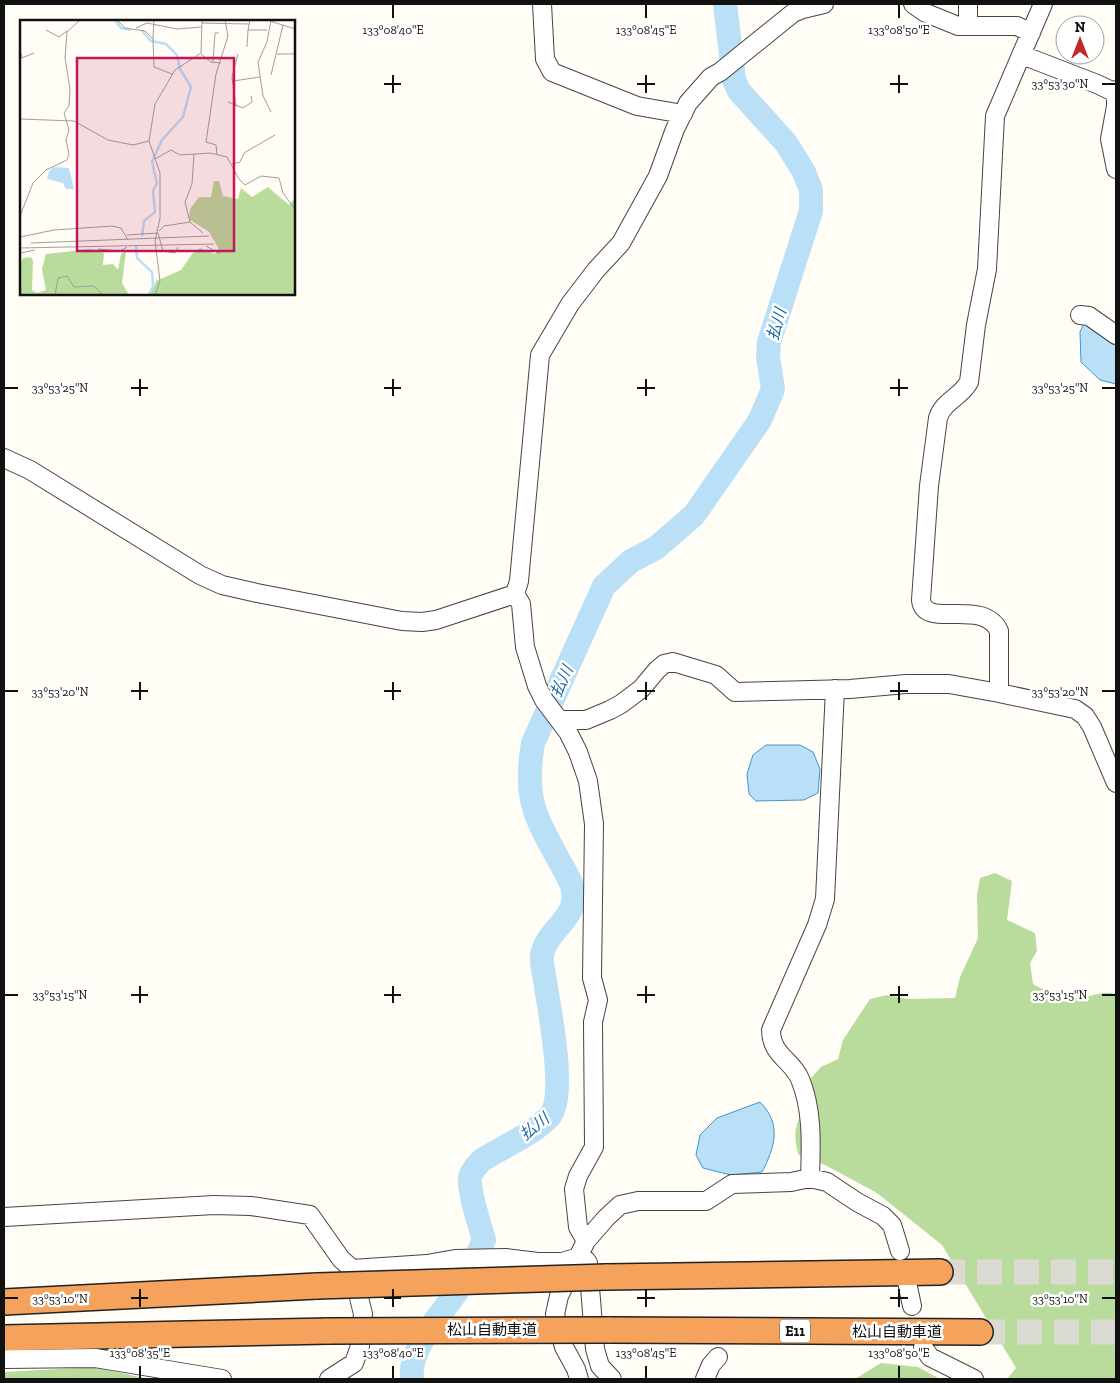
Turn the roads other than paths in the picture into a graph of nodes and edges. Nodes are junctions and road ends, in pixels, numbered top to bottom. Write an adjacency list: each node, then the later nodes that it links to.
1 (542, 4): 11 (street)
2 (824, 4): 11 (street)
3 (913, 4): 6 (street)
4 (968, 4): 7 (street)
5 (1043, 4): 8 (street)
6 (932, 9): 7 (street)
7 (968, 26): 8 (street)
8 (1031, 33): 9 (street)
9 (1022, 54): 10 (street); 18 (street)
10 (1116, 92): 12 (street)
11 (683, 114): 16 (street)
12 (1116, 168)
13 (1080, 315): 14 (street)
14 (1116, 335)
15 (4, 458): 16 (street)
16 (515, 594): 19 (street)
17 (836, 689): 18 (street); 19 (street); 22 (street)
18 (1000, 693): 20 (street)
19 (559, 720): 24 (street)
20 (1112, 763): 21 (street)
21 (1116, 783)
22 (810, 1178): 24 (street); 25 (street)
23 (4, 1217): 26 (street)
24 (582, 1249): 26 (street); 38 (street); 39 (street)
25 (900, 1251)
26 (352, 1269): 37 (street)
27 (940, 1272): 29 (highway, bridge)
28 (907, 1282): 30 (street)
29 (4, 1302)
30 (912, 1306)
31 (980, 1332): 32 (highway, 松山自動車道 / E11, bridge)
32 (4, 1338)
33 (924, 1347): 41 (street)
34 (718, 1358): 40 (street)
35 (4, 1359): 36 (street)
36 (222, 1379)
37 (329, 1379)
38 (579, 1379)
39 (612, 1379)
40 (705, 1379)
41 (974, 1379)

